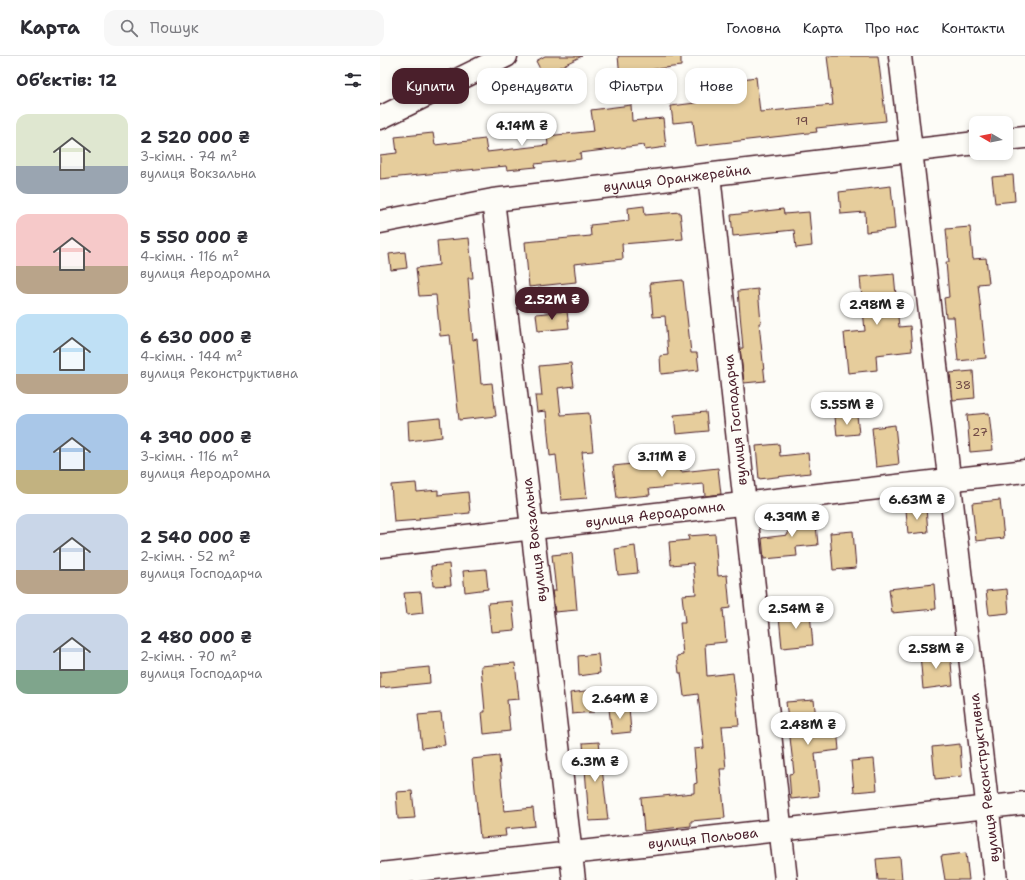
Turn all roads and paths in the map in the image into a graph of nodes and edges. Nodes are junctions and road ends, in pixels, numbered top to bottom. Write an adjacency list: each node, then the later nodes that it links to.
1 (506, 56): 3 (street)
2 (900, 56): 7 (street, вулиця Реконструктивна)
3 (380, 118)
4 (1025, 137): 5 (street)
5 (1013, 138)
6 (969, 144): 7 (street, вулиця Оранжерейна)
7 (911, 151): 8 (street, вулиця Оранжерейна); 12 (street, вулиця Реконструктивна)
8 (709, 175): 9 (street, вулиця Оранжерейна); 13 (street, вулиця Господарча)
9 (493, 200): 10 (street, вулиця Оранжерейна); 14 (street, вулиця Вокзальна)
10 (380, 222)
11 (1025, 471): 12 (street, вулиця Аеродромна)
12 (950, 480): 13 (street, вулиця Аеродромна); 17 (street, вулиця Реконструктивна)
13 (745, 503): 14 (street, вулиця Аеродромна); 18 (street, вулиця Господарча)
14 (532, 528): 15 (street, вулиця Аеродромна); 19 (street, вулиця Вокзальна)
15 (380, 546)
16 (1025, 803): 17 (street, вулиця Польова)
17 (988, 807): 18 (street, вулиця Польова); 23 (street, вулиця Реконструктивна)
18 (781, 830): 19 (street, вулиця Польова); 22 (street, вулиця Господарча)
19 (571, 853): 20 (street, вулиця Польова); 21 (street, вулиця Вокзальна)
20 (380, 874)
21 (574, 880)
22 (786, 880)
23 (996, 880)

